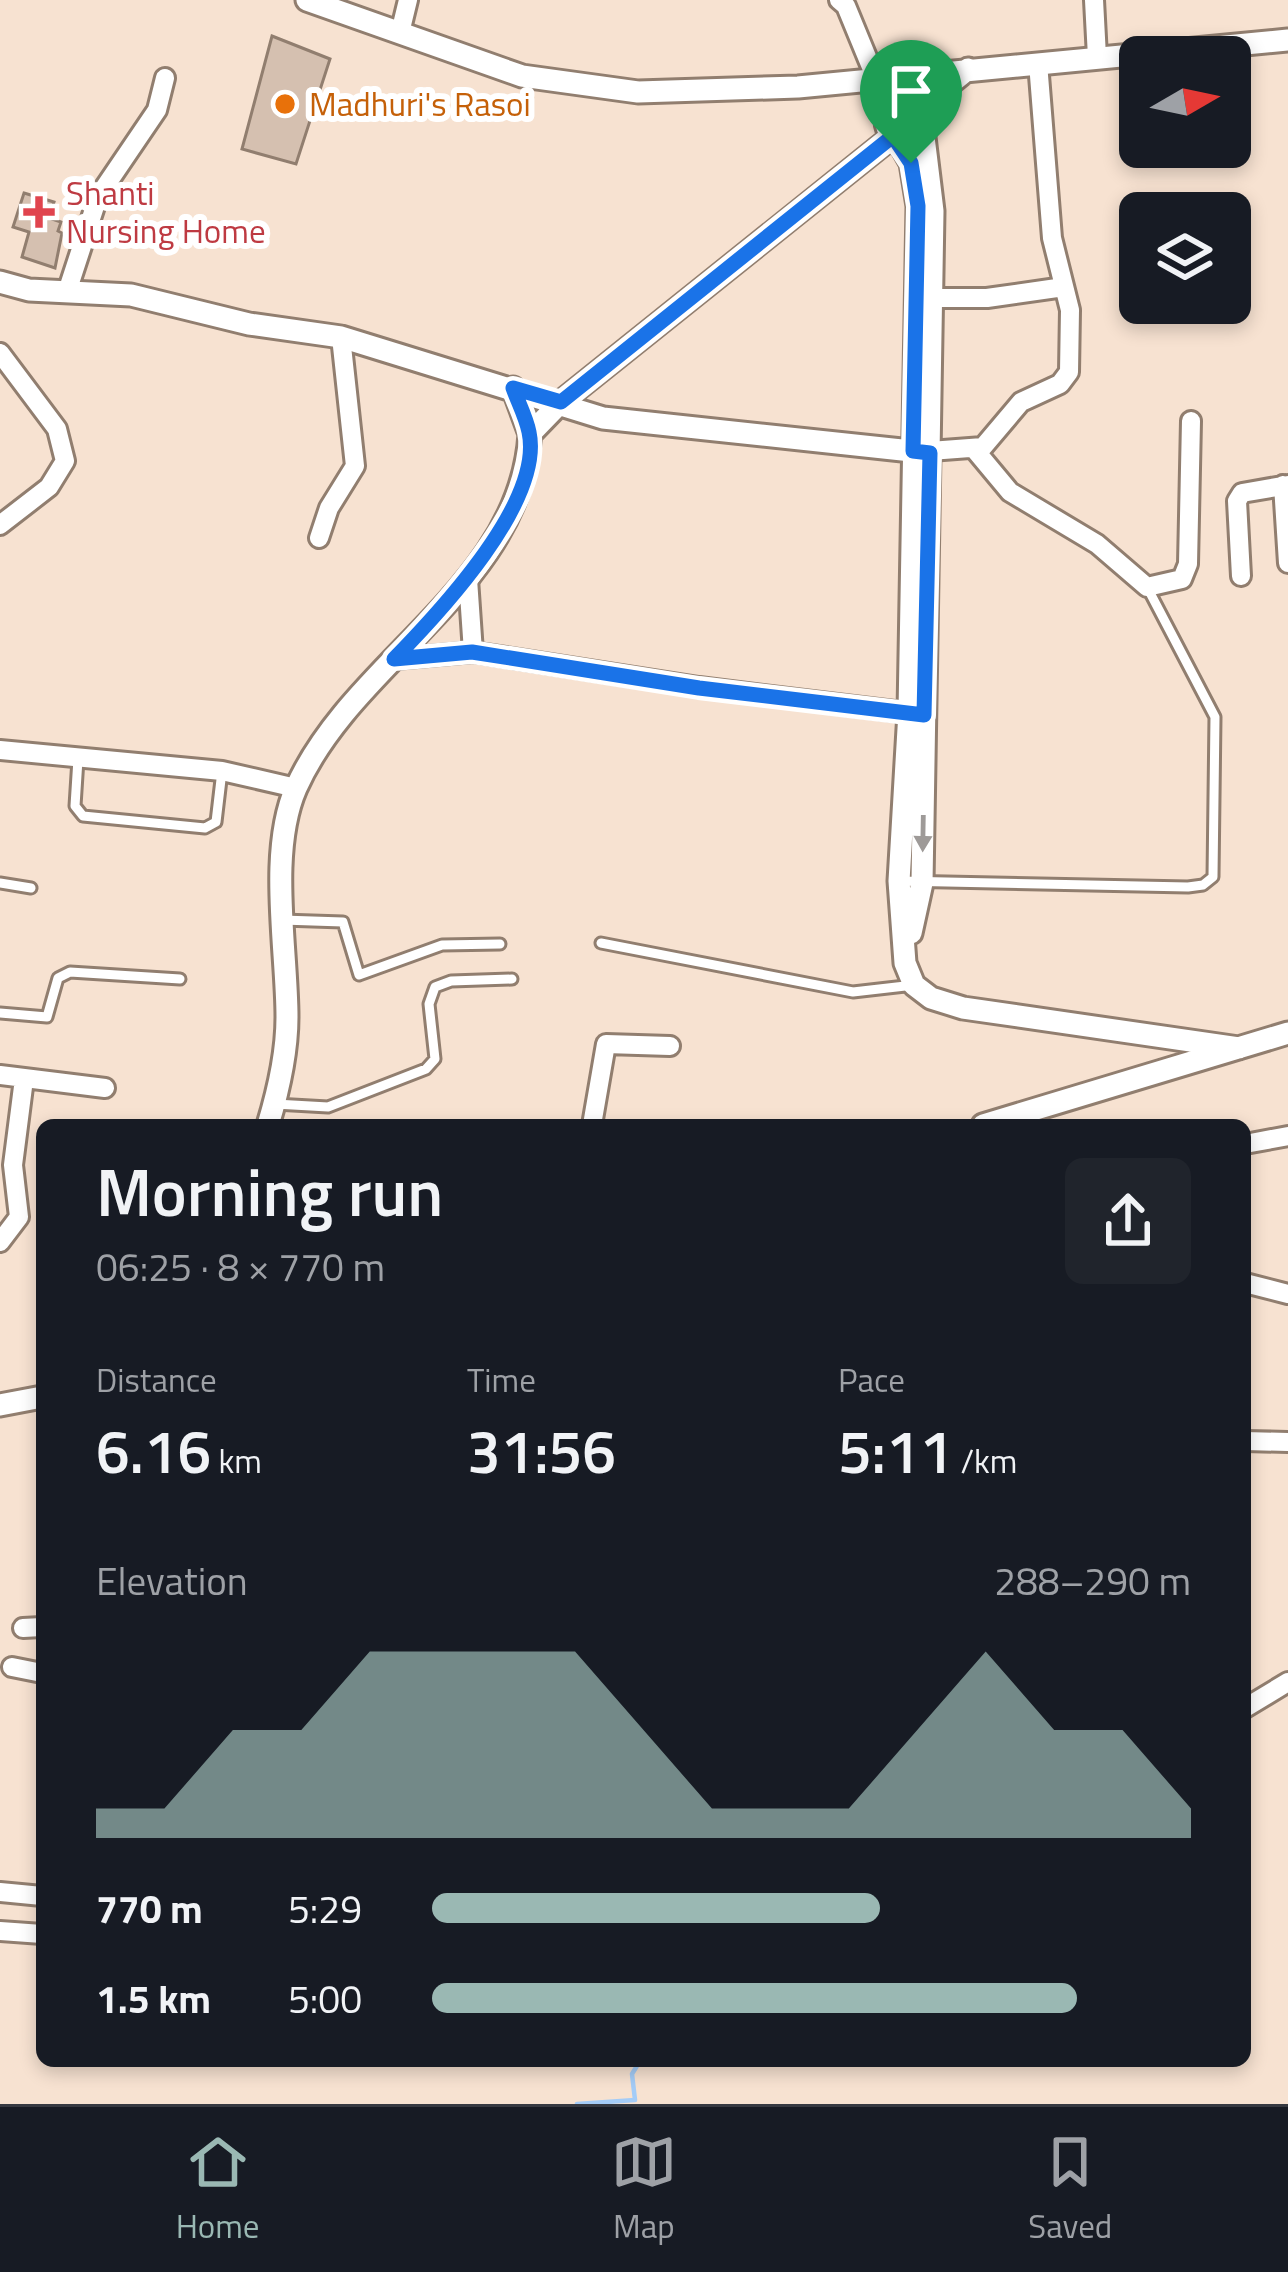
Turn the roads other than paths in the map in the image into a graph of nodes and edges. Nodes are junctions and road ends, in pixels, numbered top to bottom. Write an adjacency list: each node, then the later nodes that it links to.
1 (307, 0): 5 (street)
2 (409, 0): 5 (street)
3 (839, 0): 11 (street)
4 (1094, 0): 7 (street)
5 (400, 33): 11 (street)
6 (1288, 40): 7 (street)
7 (1097, 57): 8 (street)
8 (1038, 63): 9 (street); 15 (street)
9 (968, 69): 11 (street); 12 (street)
10 (164, 79): 16 (street)
11 (876, 79): 12 (street)
12 (914, 113): 13 (street); 13 (street); 17 (street)
13 (895, 137): 21 (street); 25 (street)
14 (0, 283): 16 (street)
15 (1064, 287): 17 (street); 24 (street)
16 (67, 292): 18 (street)
17 (932, 298): 25 (street)
18 (341, 337): 20 (street); 28 (street)
19 (0, 353): 27 (street)
20 (513, 388): 21 (street); 23 (street)
21 (561, 402): 23 (street); 25 (street)
22 (1191, 421): 32 (street)
23 (530, 434): 31 (street)
24 (975, 450): 25 (street); 32 (street)
25 (924, 452): 35 (street)
26 (1285, 485): 29 (street); 30 (street)
27 (0, 526)
28 (319, 538)
29 (1288, 563)
30 (1241, 576)
31 (468, 579): 33 (street); 34 (street)
32 (1147, 587): 40 (lane)
33 (472, 652): 34 (street); 35 (street)
34 (394, 659): 39 (street)
35 (916, 713): 40 (street)
36 (0, 750): 37 (street)
37 (78, 758): 38 (street); 38 (lane)
38 (222, 771): 39 (street)
39 (296, 788): 43 (street)
40 (910, 882): 48 (street)
41 (0, 883): 42 (lane)
42 (31, 888)
43 (282, 920): 45 (lane); 56 (street)
44 (601, 943): 48 (lane)
45 (500, 944)
46 (180, 979): 49 (lane)
47 (512, 979): 56 (lane)
48 (914, 986): 52 (street)
49 (0, 1013)
50 (1288, 1033): 52 (street)
51 (670, 1046): 57 (street)
52 (1239, 1048): 58 (street)
53 (0, 1075): 54 (street)
54 (24, 1078): 55 (street); 61 (street)
55 (105, 1088)
56 (271, 1114)
57 (593, 1119)
58 (1003, 1119)
59 (1288, 1136): 60 (street)
60 (1251, 1143)
61 (0, 1242)
62 (1251, 1285): 63 (street)
63 (1288, 1294)
64 (36, 1398): 65 (street)
65 (0, 1405)
66 (1251, 1441): 67 (street)
67 (1288, 1442)
68 (11, 1667): 69 (street)
69 (36, 1672)
70 (1288, 1682): 71 (street)
71 (1251, 1704)
72 (0, 1892): 73 (street)
73 (36, 1895)
74 (0, 1931): 75 (street)
75 (36, 1934)

